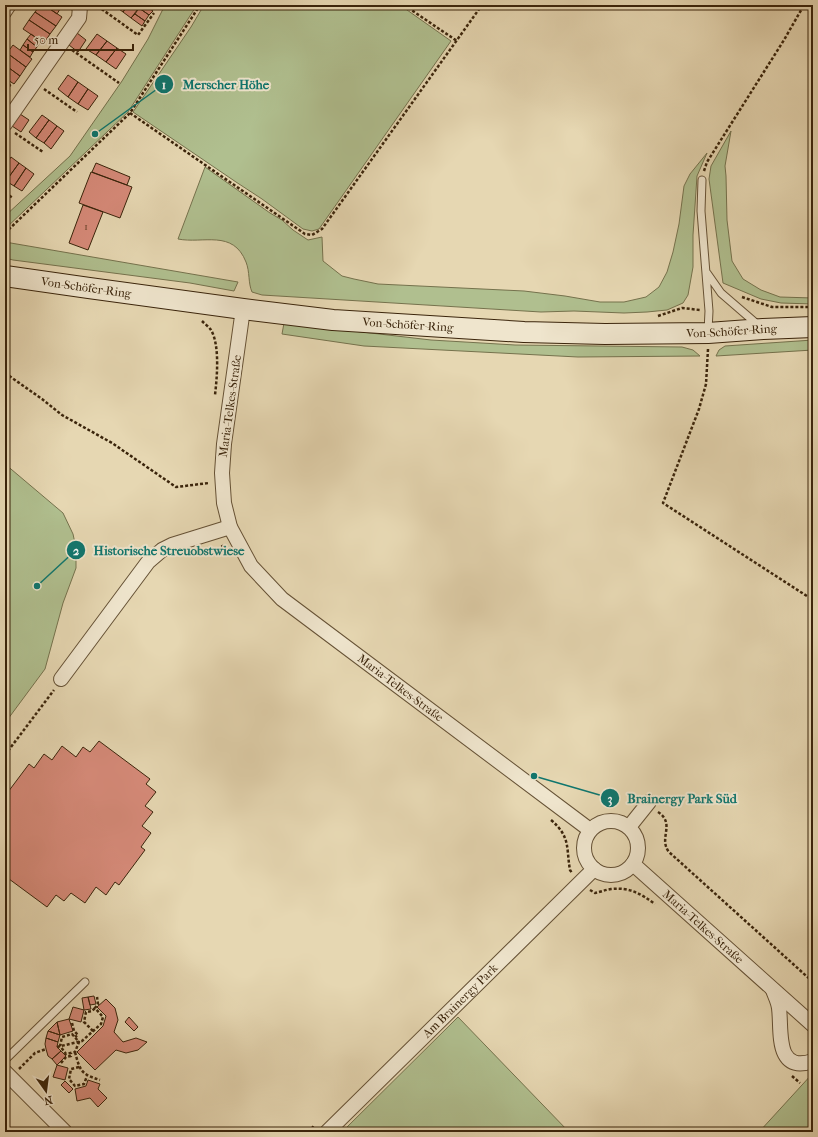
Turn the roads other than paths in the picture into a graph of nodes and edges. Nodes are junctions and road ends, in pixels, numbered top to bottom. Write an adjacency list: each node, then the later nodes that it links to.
1 (13, 5): 3 (lane)
2 (79, 6): 4 (street)
3 (5, 17)
4 (8, 127)
5 (702, 180): 6 (lane)
6 (706, 272): 10 (lane); 11 (lane)
7 (5, 276): 8 (main road, Von-Schöfer-Ring)
8 (243, 309): 11 (main road, Von-Schöfer-Ring); 12 (street, Maria-Telkes-Straße)
9 (813, 328): 10 (main road, Von-Schöfer-Ring)
10 (763, 329): 11 (main road, Von-Schöfer-Ring)
11 (708, 333)
12 (230, 527): 13 (street); 16 (street, Maria-Telkes-Straße)
13 (62, 679)
14 (648, 803): 15 (street)
15 (629, 827): 16 (street); 17 (street)
16 (590, 830): 18 (street)
17 (633, 864): 18 (street); 20 (street, Maria-Telkes-Straße)
18 (594, 869): 26 (street, Am Brainergy Park)
19 (85, 982): 22 (lane)
20 (773, 989): 21 (street, Maria-Telkes-Straße); 23 (street)
21 (813, 1025)
22 (5, 1060)
23 (813, 1061)
24 (8, 1075): 25 (street)
25 (64, 1132)
26 (327, 1132)

